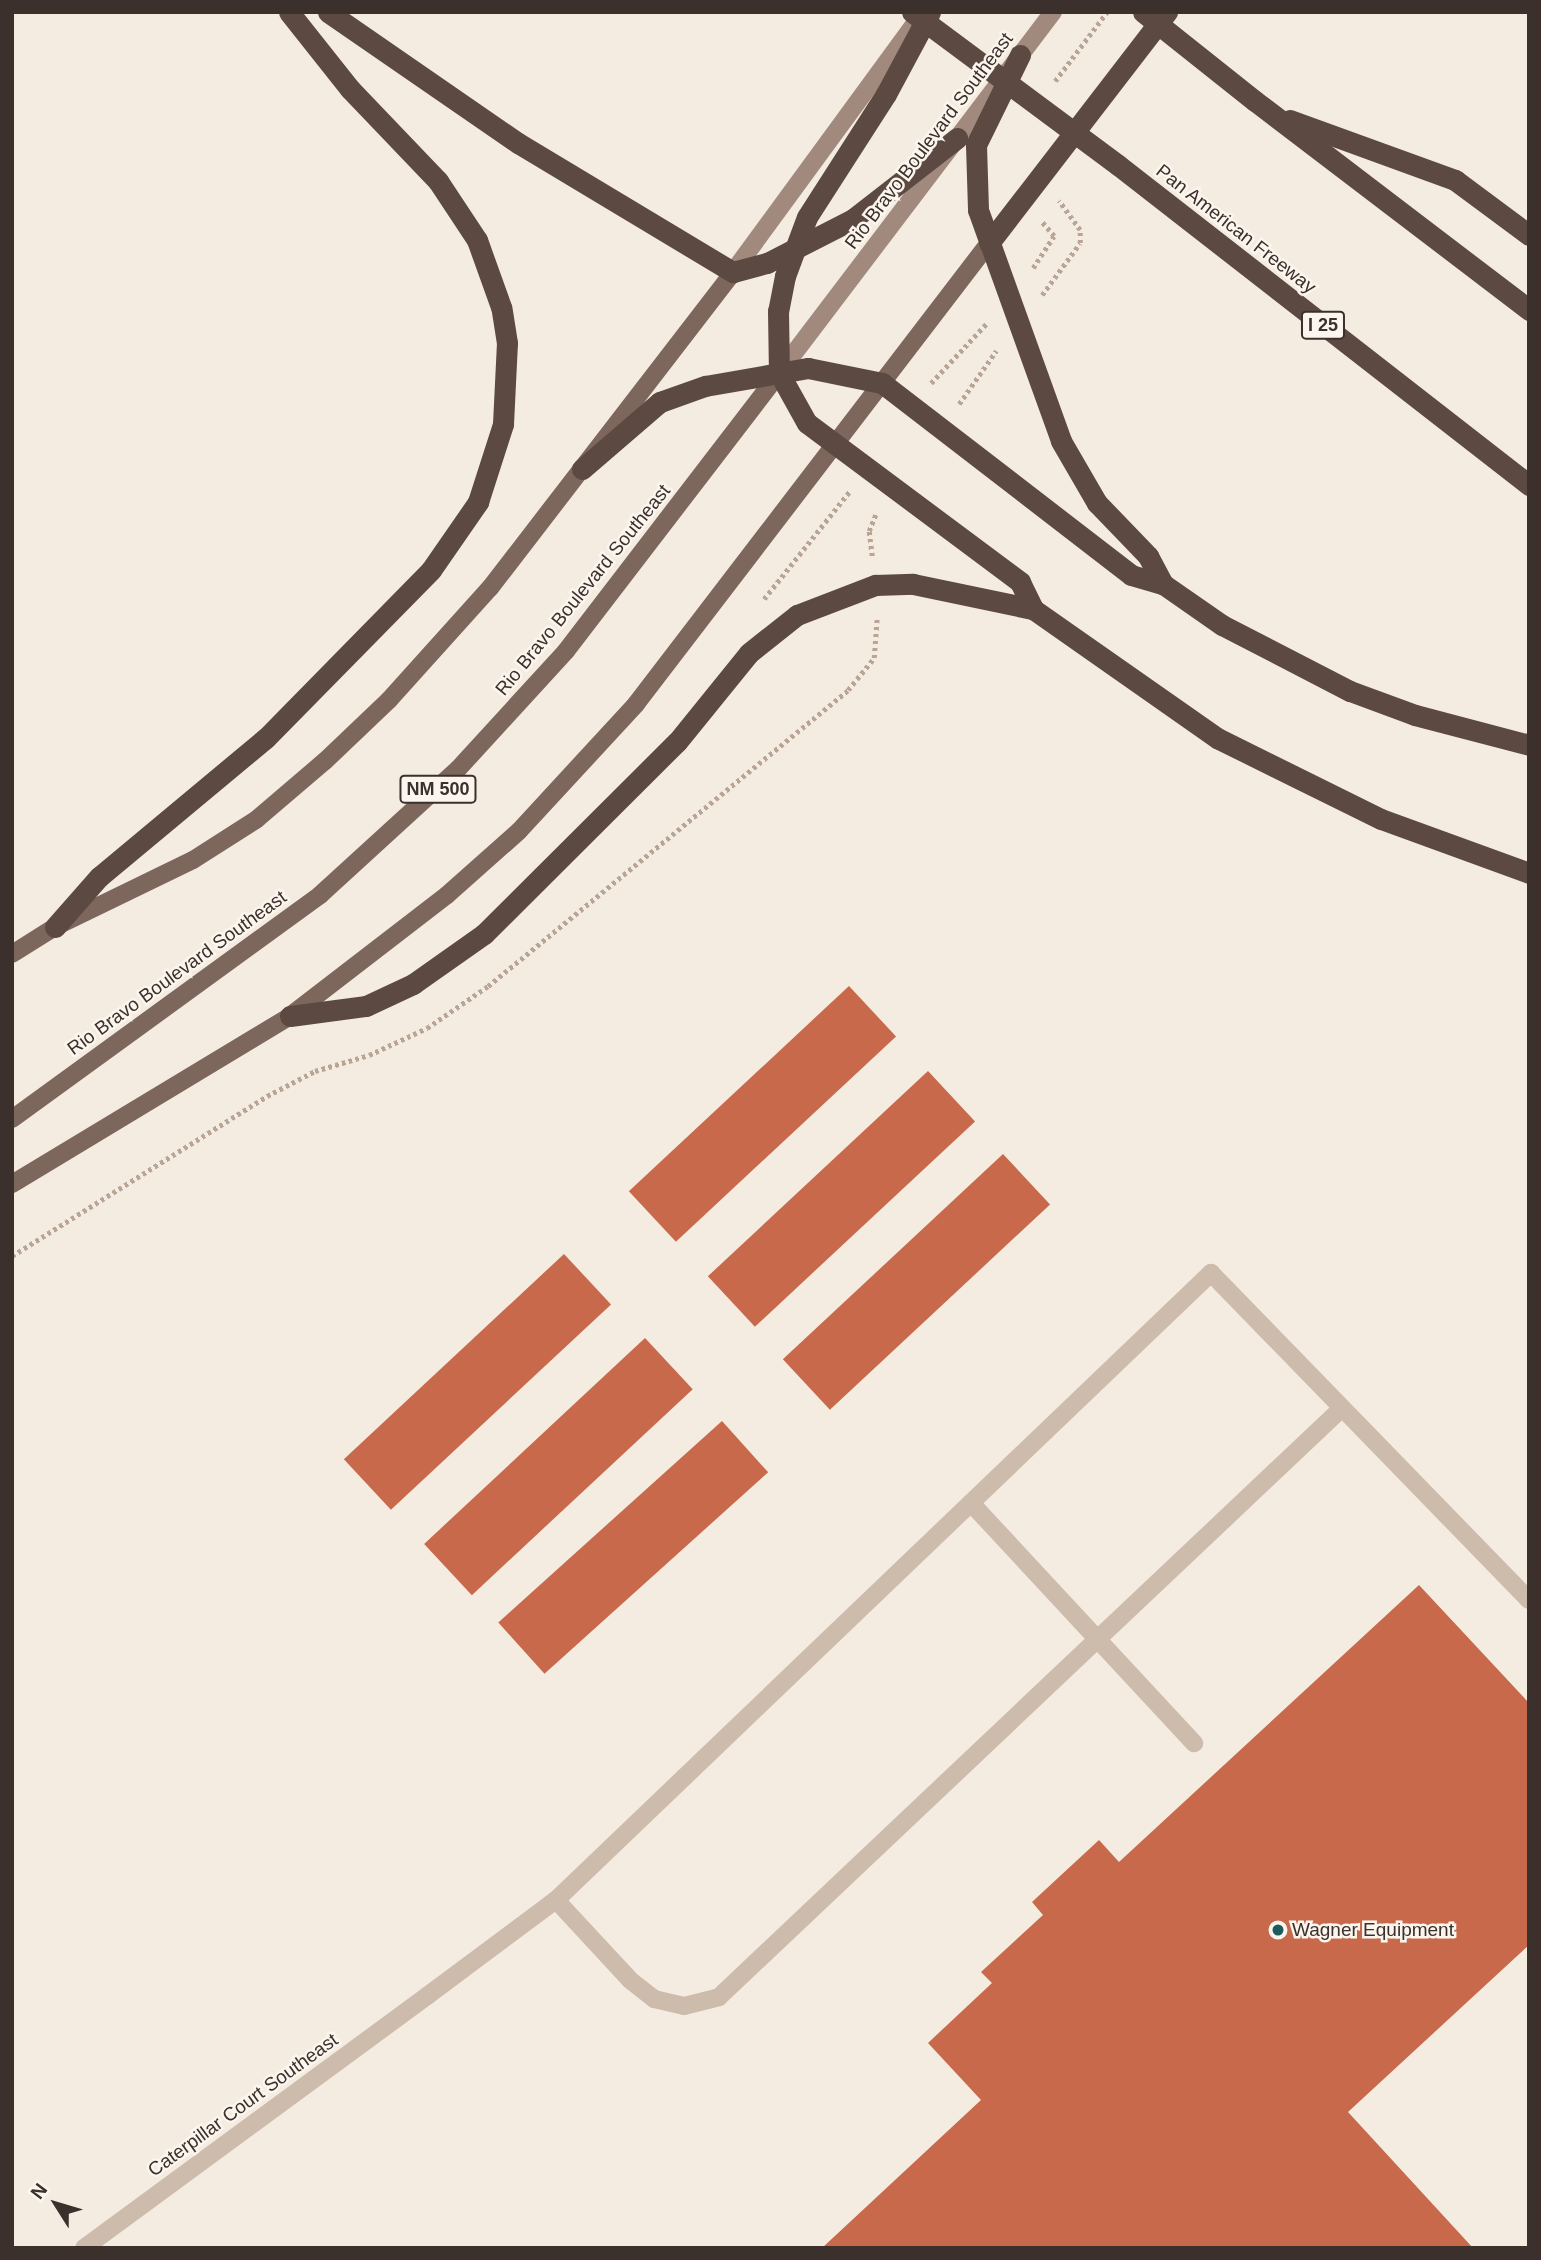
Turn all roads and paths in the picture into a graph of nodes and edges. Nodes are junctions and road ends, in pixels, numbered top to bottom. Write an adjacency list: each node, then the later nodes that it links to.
1 (289, 12): 36 (highway)
2 (328, 12): 17 (highway)
3 (912, 12): 29 (highway, Pan American Freeway / I 25, bridge)
4 (923, 12): 17 (main road)
5 (930, 12): 16 (highway)
6 (1053, 12): 9 (main road, Rio Bravo Boulevard Southeast / NM 500)
7 (1143, 12): 10 (highway, bridge)
8 (1167, 12): 15 (highway)
9 (1020, 55): 11 (main road, Rio Bravo Boulevard Southeast / NM 500); 15 (highway)
10 (1263, 107): 14 (highway); 20 (highway)
11 (957, 138): 16 (highway); 23 (main road, Rio Bravo Boulevard Southeast / NM 500)
12 (1058, 200): 19 (path)
13 (1042, 223): 18 (path)
14 (1529, 235)
15 (989, 243): 24 (main road); 32 (highway)
16 (794, 248): 17 (highway); 23 (highway)
17 (733, 272): 28 (main road)
18 (1028, 274)
19 (1038, 300)
20 (1529, 310)
21 (988, 322): 25 (path)
22 (996, 351): 26 (path)
23 (779, 373): 24 (highway); 27 (highway); 28 (highway); 39 (main road, Rio Bravo Boulevard Southeast / NM 500)
24 (882, 383): 25 (highway); 27 (main road)
25 (913, 407): 32 (highway)
26 (956, 409)
27 (836, 443): 33 (highway); 38 (main road)
28 (582, 470): 36 (main road)
29 (1529, 485)
30 (878, 512): 31 (path)
31 (872, 559)
32 (1163, 584): 34 (highway)
33 (1033, 609): 35 (highway); 38 (highway)
34 (1529, 745)
35 (1529, 873)
36 (55, 927): 37 (main road)
37 (14, 954)
38 (290, 1016): 40 (main road)
39 (12, 1119)
40 (12, 1184)
41 (1342, 1408): 42 (street, Caterpillar Court Southeast); 43 (street); 44 (street)
42 (971, 1503): 44 (street); 46 (street, Caterpillar Court Southeast)
43 (1529, 1600)
44 (1098, 1640): 45 (street); 46 (street)
45 (1194, 1743)
46 (556, 1900): 47 (street, Caterpillar Court Southeast)
47 (85, 2248)

